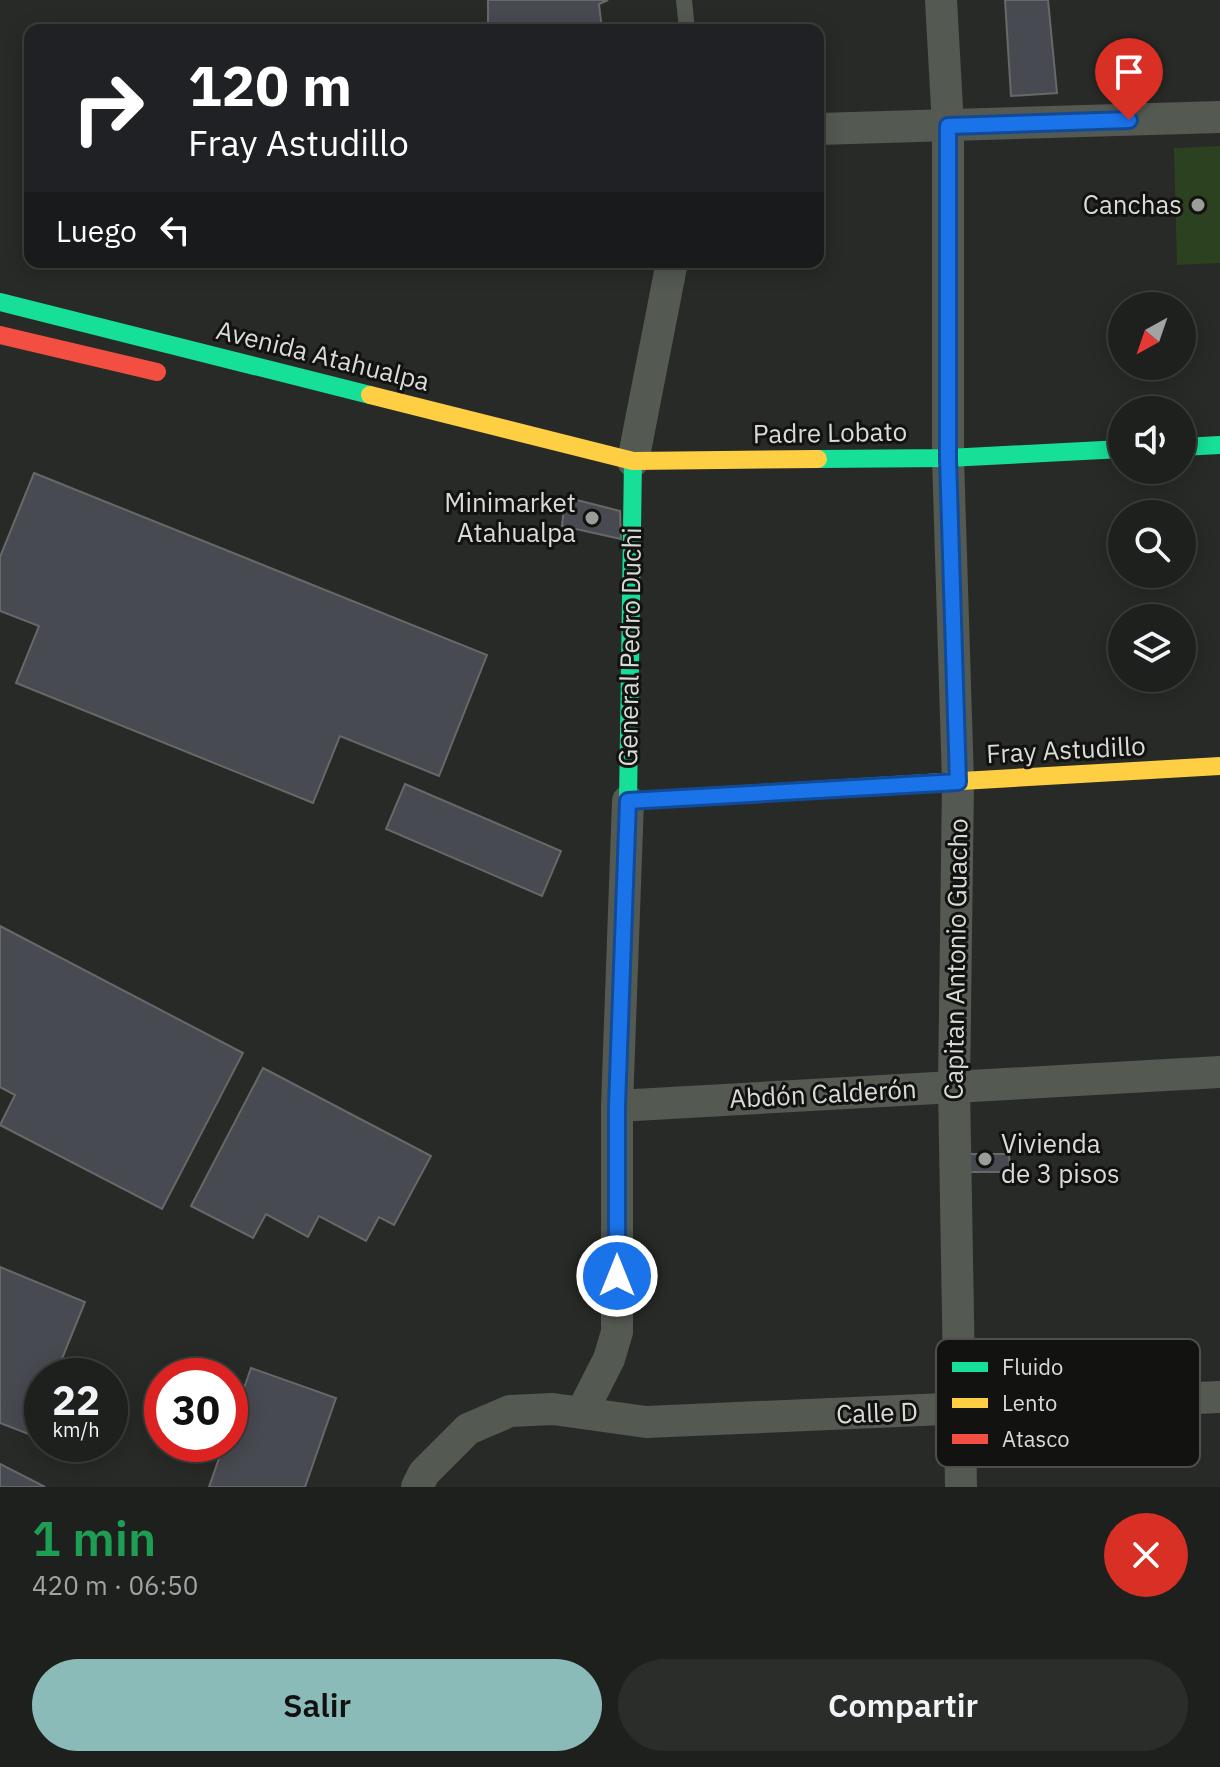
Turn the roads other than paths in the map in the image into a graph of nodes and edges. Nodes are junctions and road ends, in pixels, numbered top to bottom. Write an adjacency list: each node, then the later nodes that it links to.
1 (684, 0): 3 (lane)
2 (941, 0): 5 (street, Capitan Antonio Guacho)
3 (686, 24)
4 (1220, 117): 5 (street)
5 (948, 126): 6 (street); 14 (street, Capitan Antonio Guacho)
6 (824, 129)
7 (671, 268): 15 (street, General Pedro Duchi)
8 (0, 302): 15 (main road, Avenida Atahualpa)
9 (0, 335): 10 (main road)
10 (170, 375)
11 (1220, 445): 12 (main road)
12 (1196, 446)
13 (1108, 450): 14 (main road, Padre Lobato)
14 (948, 458): 15 (main road, Padre Lobato); 17 (street, Capitan Antonio Guacho)
15 (628, 475): 18 (main road, General Pedro Duchi)
16 (1220, 766): 17 (main road, Fray Astudillo)
17 (958, 782): 18 (main road, Fray Astudillo); 20 (street, Capitan Antonio Guacho)
18 (628, 801): 21 (street, General Pedro Duchi)
19 (1220, 1072): 20 (street, Abdón Calderón)
20 (954, 1087): 21 (street, Abdón Calderón); 22 (street, Capitan Antonio Guacho)
21 (617, 1106): 26 (street, General Pedro Duchi)
22 (957, 1339)
23 (1220, 1397): 24 (street, Calle D)
24 (1200, 1398)
25 (936, 1411): 26 (street, Calle D)
26 (582, 1412): 28 (street, Calle D)
27 (960, 1467): 29 (street, Capitan Antonio Guacho)
28 (417, 1487)
29 (961, 1487)

